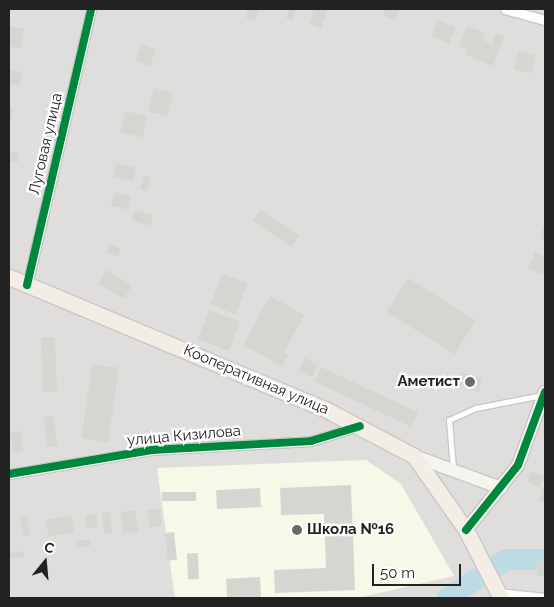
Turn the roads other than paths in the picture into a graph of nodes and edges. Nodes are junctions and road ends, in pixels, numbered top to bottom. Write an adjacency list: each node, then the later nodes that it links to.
1 (91, 9): 5 (street, Луговая улица)
2 (505, 9): 3 (street)
3 (545, 20)
4 (9, 277): 5 (main road, Кооперативная улица)
5 (27, 285): 7 (main road, Кооперативная улица)
6 (545, 393): 9 (lane); 11 (street)
7 (360, 426): 8 (main road, Кооперативная улица); 10 (street, улица Кизилова)
8 (414, 456): 9 (street, Кооперативная улица); 12 (main road)
9 (453, 472): 11 (street, Кооперативная улица)
10 (9, 474)
11 (500, 488): 12 (street)
12 (466, 530): 13 (main road)
13 (500, 596): 14 (street)
14 (545, 598)

